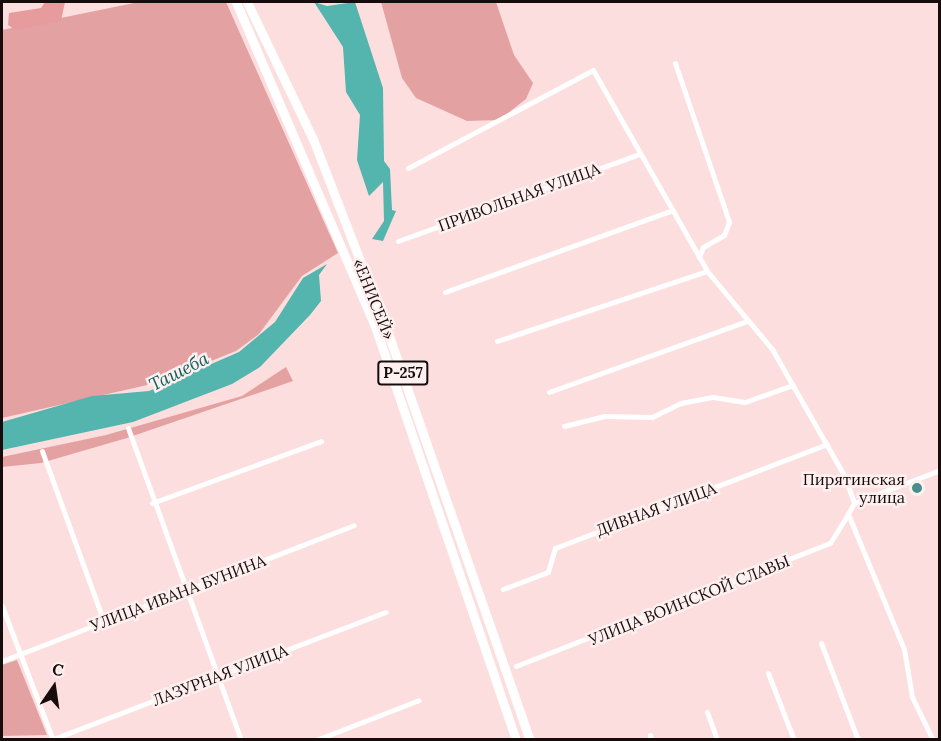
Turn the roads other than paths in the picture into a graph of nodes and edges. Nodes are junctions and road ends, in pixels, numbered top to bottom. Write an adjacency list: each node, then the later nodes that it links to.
1 (236, 2): 3 (highway, «ЕНИСЕЙ» / Р-257)
2 (247, 2): 3 (highway, «ЕНИСЕЙ» / Р-257)
3 (248, 17): 42 (highway, «ЕНИСЕЙ» / Р-257); 43 (highway, «ЕНИСЕЙ» / Р-257)
4 (675, 63): 9 (street)
5 (640, 154): 6 (street); 7 (street); 8 (street, ПРИВОЛЬНАЯ УЛИЦА)
6 (408, 168)
7 (672, 210): 9 (street); 11 (street)
8 (398, 241)
9 (699, 257): 10 (street)
10 (706, 270): 12 (street); 13 (street)
11 (445, 292)
12 (747, 321): 14 (street); 15 (street)
13 (496, 341)
14 (793, 385): 16 (street); 19 (street)
15 (549, 392)
16 (564, 426)
17 (128, 428): 22 (street)
18 (321, 441): 22 (street)
19 (827, 444): 23 (street); 26 (street, ДИВНАЯ УЛИЦА)
20 (42, 451): 30 (street)
21 (939, 470): 23 (street)
22 (152, 503): 27 (street)
23 (854, 503): 24 (street, УЛИЦА ВОИНСКОЙ СЛАВЫ)
24 (848, 514): 34 (street, УЛИЦА ВОИНСКОЙ СЛАВЫ); 47 (street)
25 (354, 525): 27 (street, УЛИЦА ИВАНА БУНИНА)
26 (502, 589)
27 (185, 590): 30 (street, УЛИЦА ИВАНА БУНИНА); 36 (street)
28 (2, 606): 32 (street)
29 (386, 612): 36 (street, ЛАЗУРНАЯ УЛИЦА)
30 (104, 622): 32 (street, УЛИЦА ИВАНА БУНИНА)
31 (821, 643): 46 (street)
32 (20, 654): 33 (street, УЛИЦА ИВАНА БУНИНА); 39 (street)
33 (2, 661)
34 (516, 666)
35 (768, 673): 45 (street)
36 (218, 676): 39 (street, ЛАЗУРНАЯ УЛИЦА); 40 (street)
37 (419, 699): 41 (street)
38 (707, 712): 44 (street)
39 (53, 739)
40 (242, 740)
41 (316, 740)
42 (516, 740)
43 (530, 740)
44 (717, 740)
45 (794, 740)
46 (858, 740)
47 (933, 740)

